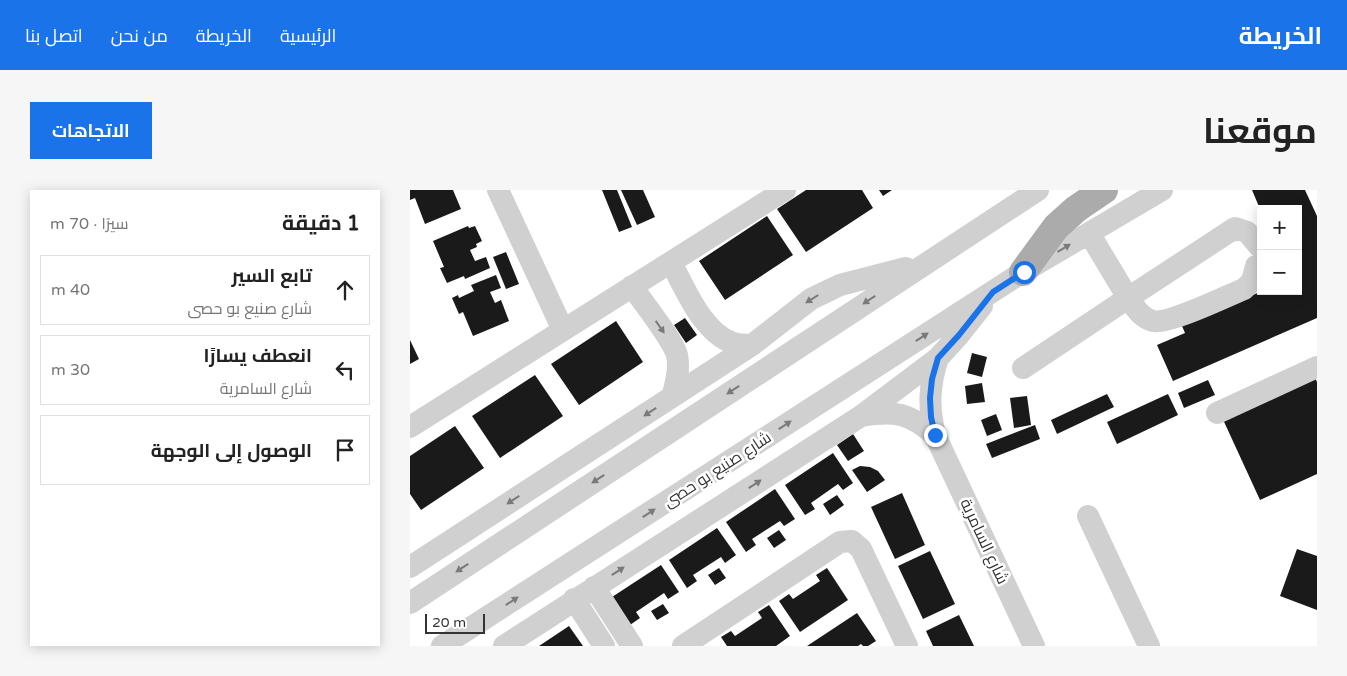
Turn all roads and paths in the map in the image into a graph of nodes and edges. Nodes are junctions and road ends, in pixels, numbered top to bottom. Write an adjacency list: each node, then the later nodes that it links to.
1 (498, 190): 13 (street)
2 (1038, 190): 8 (street)
3 (1104, 190): 9 (main road)
4 (1162, 190): 6 (street, شارع صنيع بو حصى)
5 (771, 194): 7 (street)
6 (1089, 233): 9 (street, شارع صنيع بو حصى, one-way to 6); 12 (street)
7 (671, 262): 10 (street); 14 (street)
8 (924, 264): 14 (street, one-way to 14); 27 (street, one-way to 27)
9 (1024, 272): 11 (street, شارع صنيع بو حصى)
10 (632, 286): 13 (street); 18 (street, one-way to 18)
11 (993, 292): 15 (street, شارع صنيع بو حصى); 28 (street, شارع صنيع بو حصى, one-way to 11)
12 (1128, 298): 12 (street); 17 (street)
13 (563, 330): 21 (street)
14 (752, 345): 18 (street)
15 (938, 358): 20 (street, شارع صنيع بو حصى); 22 (street, شارع السامرية)
16 (1317, 367): 19 (street)
17 (1022, 368)
18 (672, 397): 24 (street, one-way to 24)
19 (1217, 413)
20 (861, 416): 22 (street, شارع السامرية); 25 (street, شارع صنيع بو حصى, one-way to 20)
21 (410, 428)
22 (935, 435): 34 (street, شارع السامرية)
23 (1088, 516): 35 (street)
24 (410, 567)
25 (594, 587): 26 (street, شارع صنيع بو حصى); 31 (street)
26 (574, 599): 29 (street, شارع صنيع بو حصى); 30 (street)
27 (410, 603)
28 (442, 646)
29 (504, 646)
30 (604, 646)
31 (632, 646)
32 (683, 646): 33 (street)
33 (908, 646)
34 (1034, 646)
35 (1149, 646)

